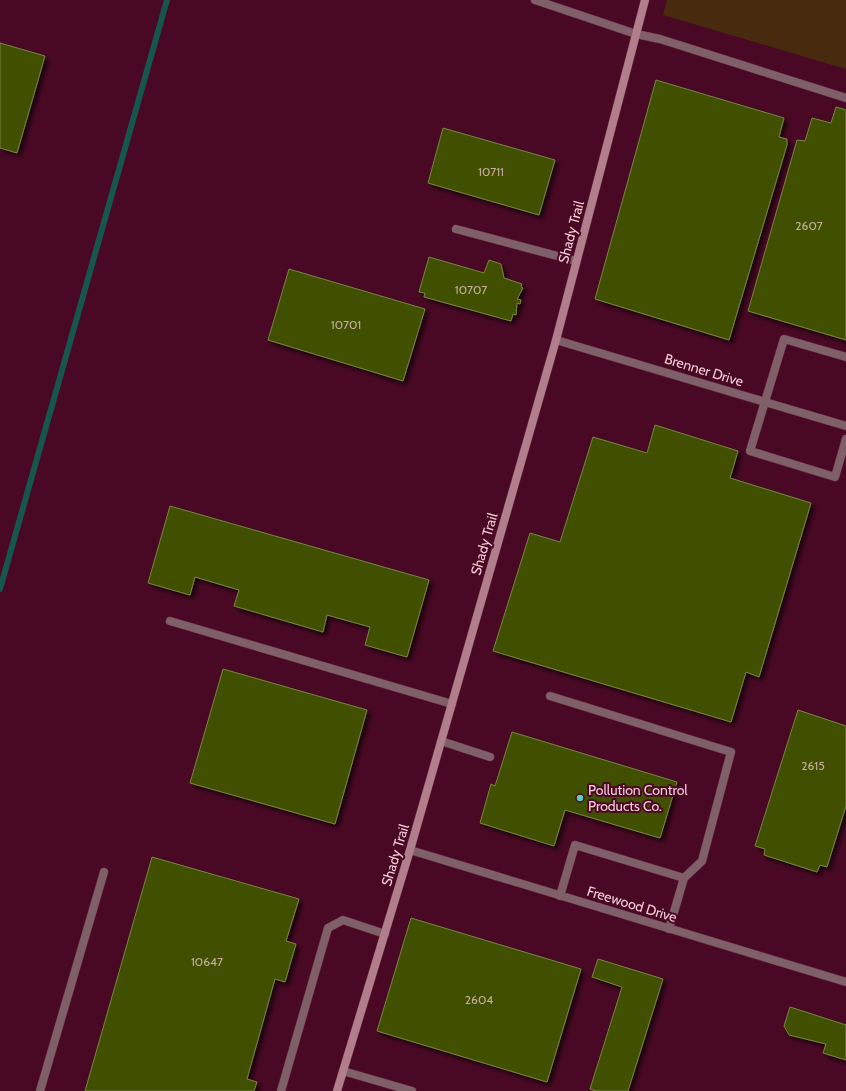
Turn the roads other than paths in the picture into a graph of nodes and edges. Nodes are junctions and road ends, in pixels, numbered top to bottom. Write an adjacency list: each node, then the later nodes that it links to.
1 (535, 0): 3 (street)
2 (645, 0): 3 (street, Shady Trail)
3 (636, 34): 4 (street); 6 (street, Shady Trail)
4 (846, 98)
5 (456, 229): 6 (street)
6 (576, 261): 7 (street, Shady Trail)
7 (556, 340): 9 (street, Brenner Drive); 14 (street, Shady Trail)
8 (846, 357): 9 (street)
9 (765, 402): 10 (street, Brenner Drive); 11 (street)
10 (846, 426)
11 (846, 439)
12 (170, 621): 14 (street)
13 (550, 696): 19 (street)
14 (452, 704): 15 (street, Shady Trail)
15 (441, 741): 16 (street); 17 (street, Shady Trail)
16 (490, 757)
17 (410, 850): 20 (street, Freewood Drive); 22 (street, Shady Trail)
18 (104, 872): 26 (street)
19 (684, 878): 20 (street); 21 (street)
20 (560, 896): 21 (street, Freewood Drive)
21 (669, 929): 23 (street, Freewood Drive)
22 (385, 934): 24 (street, Shady Trail); 27 (street)
23 (846, 982)
24 (343, 1071): 25 (street, Shady Trail); 28 (street)
25 (340, 1090)
26 (40, 1091)
27 (281, 1091)
28 (412, 1091)

